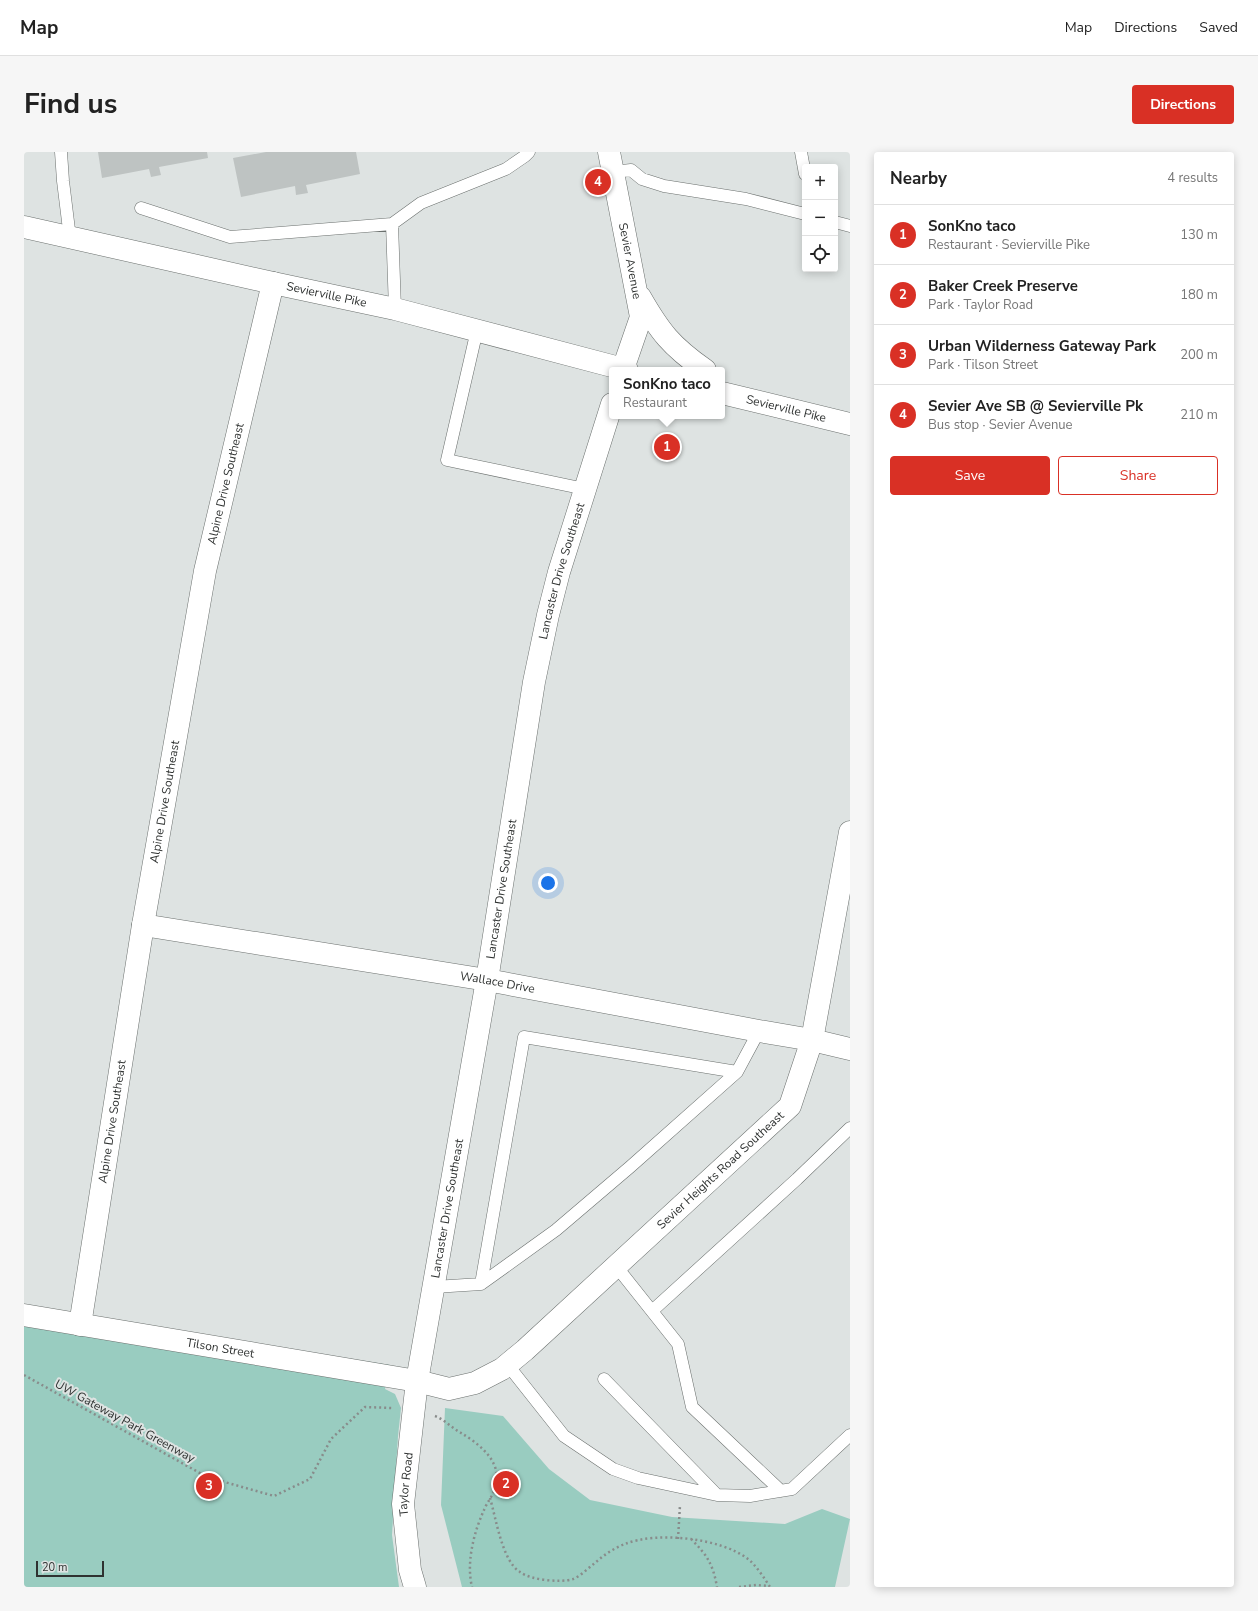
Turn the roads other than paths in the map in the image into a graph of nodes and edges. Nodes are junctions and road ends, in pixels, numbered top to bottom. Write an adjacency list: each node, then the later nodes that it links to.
1 (61, 152): 12 (lane)
2 (529, 152): 9 (lane)
3 (800, 152): 5 (lane)
4 (611, 162): 7 (lane); 14 (street, Sevier Avenue)
5 (803, 164)
6 (141, 208): 9 (lane)
7 (802, 213)
8 (838, 223): 10 (lane)
9 (392, 224): 15 (lane)
10 (850, 226)
11 (24, 227): 12 (street, Sevierville Pike)
12 (70, 238): 13 (street, Sevierville Pike)
13 (273, 283): 15 (street, Sevierville Pike); 25 (street, Alpine Drive Southeast)
14 (635, 287): 18 (street, Sevier Avenue); 19 (street)
15 (395, 309): 16 (street, Sevierville Pike)
16 (476, 330): 17 (street, Sevierville Pike); 23 (lane)
17 (613, 367)
18 (625, 367)
19 (701, 367)
20 (727, 391): 22 (street, Sevierville Pike)
21 (609, 413): 23 (street, Lancaster Drive Southeast)
22 (850, 424)
23 (585, 488): 26 (street, Lancaster Drive Southeast)
24 (850, 832): 28 (street, Sevier Heights Road Southeast)
25 (143, 925): 26 (street, Wallace Drive); 37 (street, Alpine Drive Southeast)
26 (487, 980): 27 (street, Wallace Drive); 34 (street, Lancaster Drive Southeast)
27 (759, 1031): 28 (street, Wallace Drive); 30 (lane)
28 (812, 1040): 29 (street, Wallace Drive); 32 (street, Sevier Heights Road Southeast)
29 (850, 1049)
30 (737, 1072): 33 (lane); 33 (lane)
31 (850, 1128): 35 (lane)
32 (616, 1266): 35 (lane); 38 (street, Sevier Heights Road Southeast)
33 (480, 1284): 34 (lane)
34 (434, 1287): 40 (street, Lancaster Drive Southeast)
35 (652, 1311): 43 (lane)
36 (24, 1315): 37 (street, Tilson Street)
37 (80, 1325): 40 (street, Tilson Street)
38 (507, 1364): 41 (street, Sevier Heights Road Southeast); 44 (lane)
39 (604, 1379): 44 (lane)
40 (417, 1381): 41 (street, Tilson Street); 45 (street, Taylor Road)
41 (449, 1389)
42 (850, 1435): 43 (lane)
43 (780, 1491): 44 (lane)
44 (717, 1495)
45 (415, 1587)

